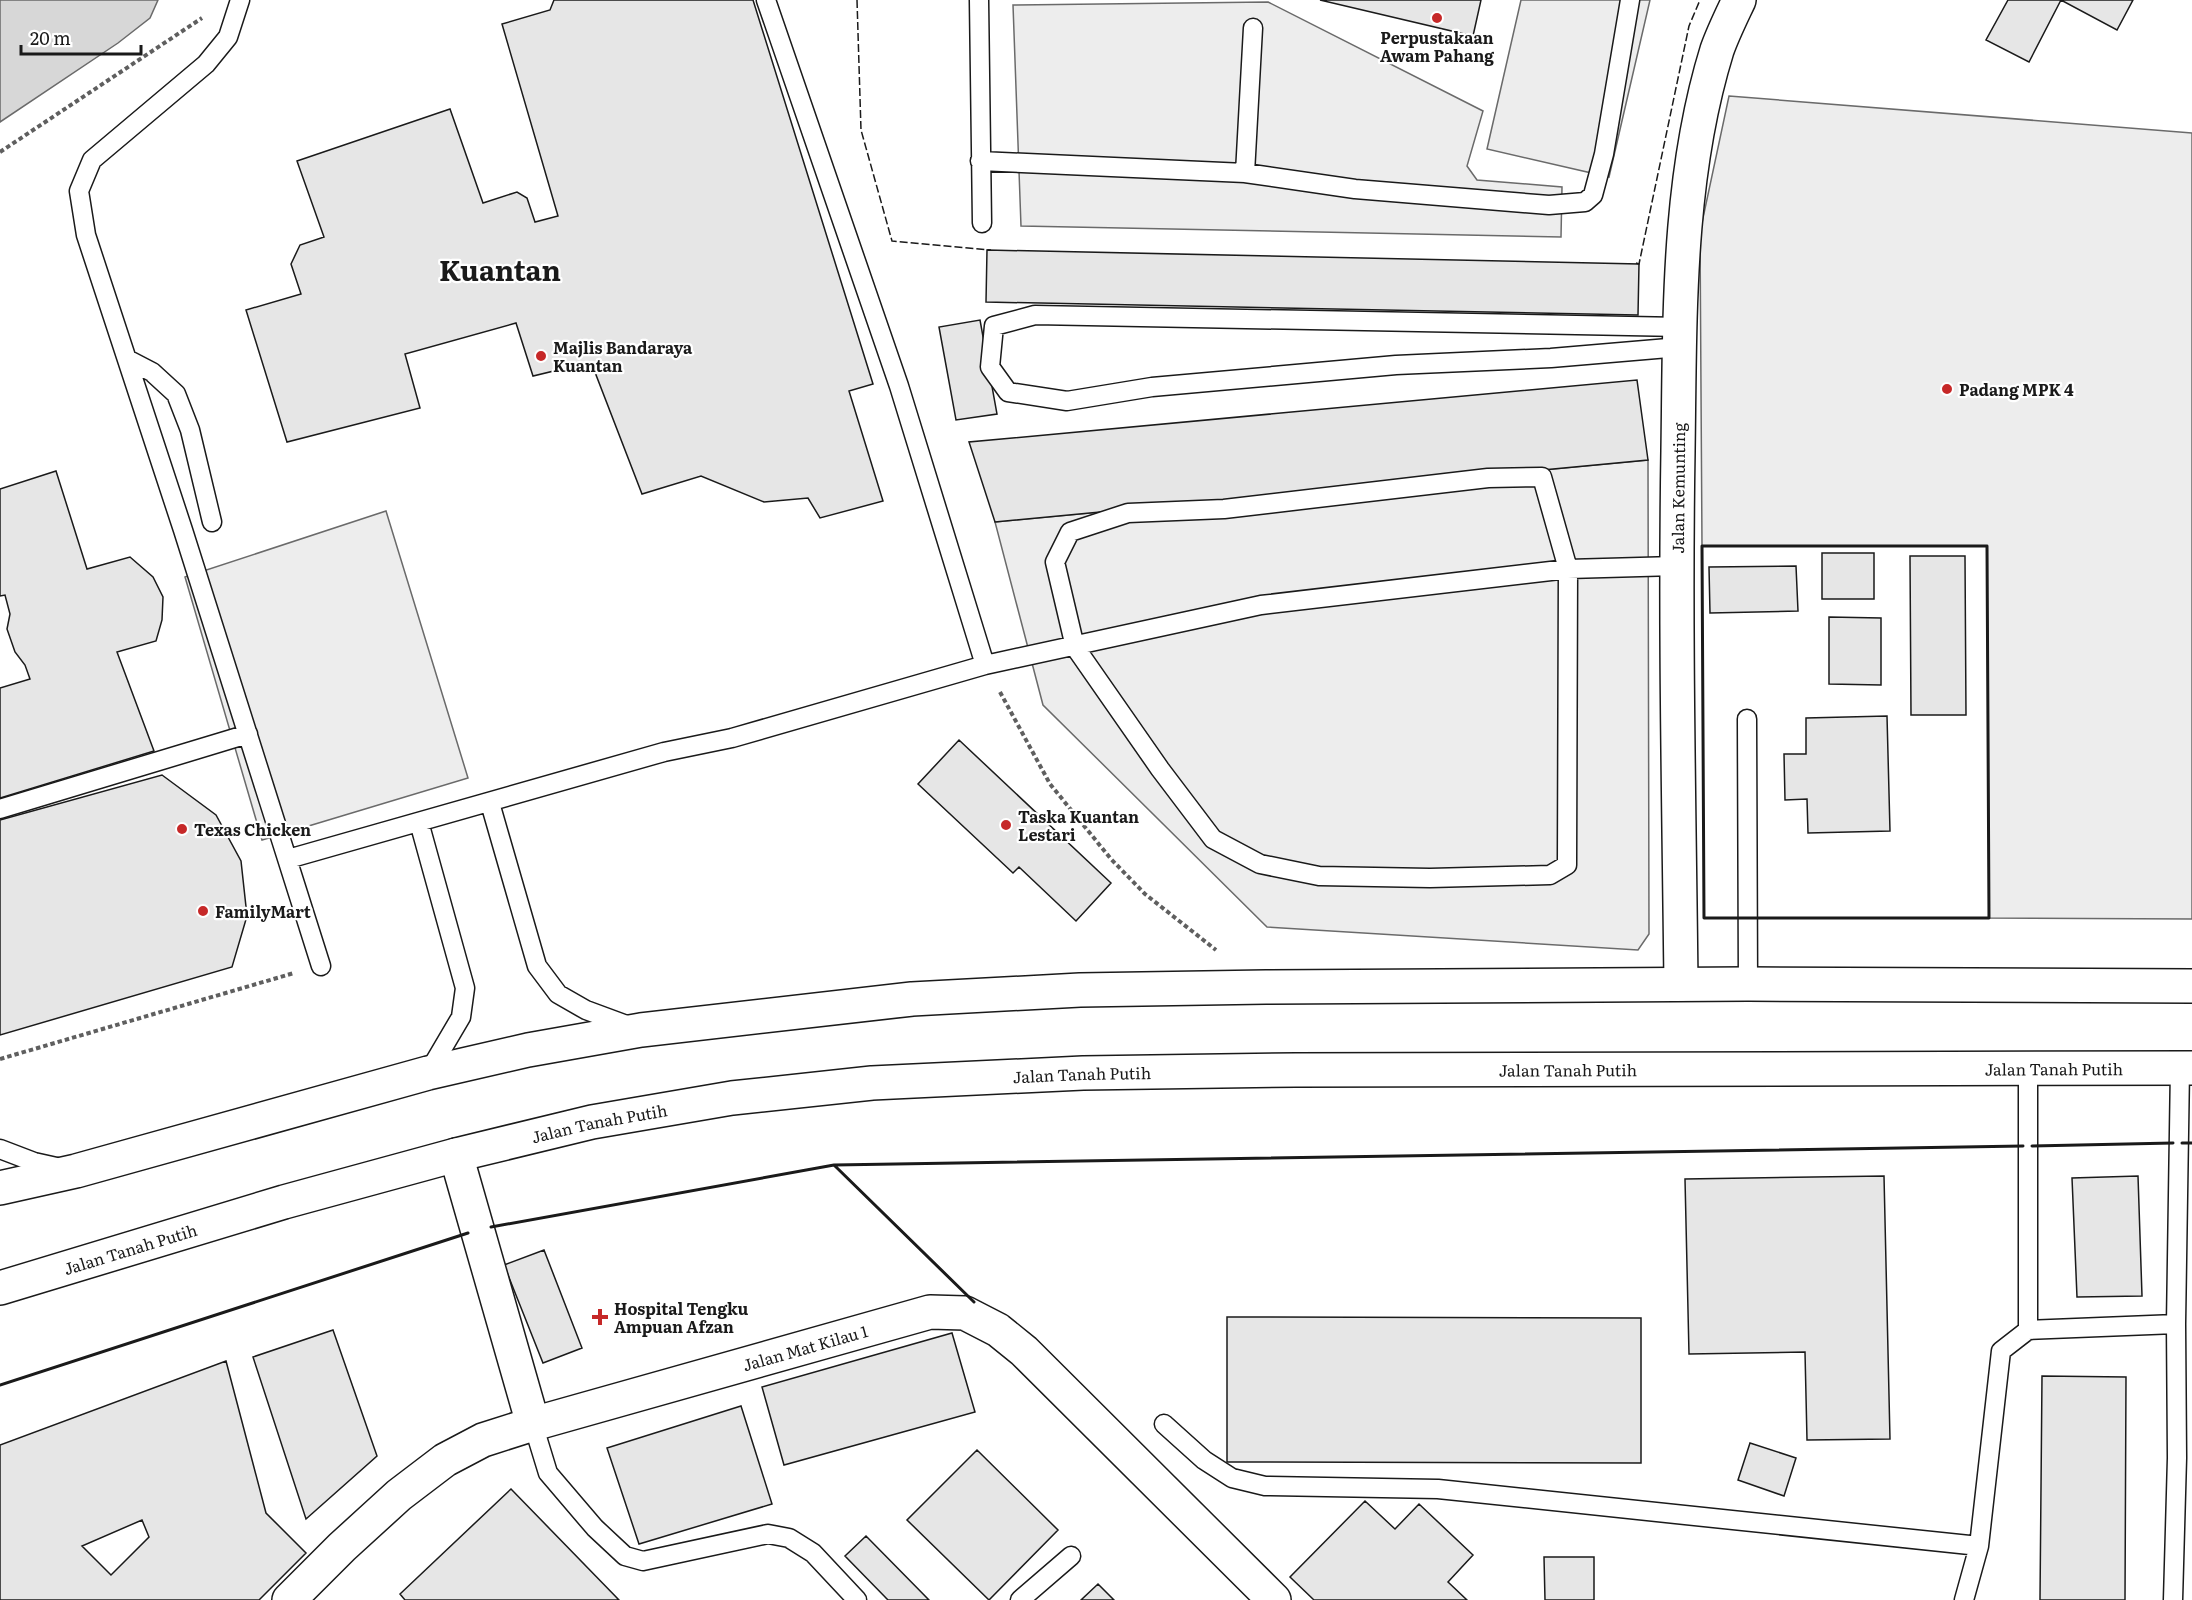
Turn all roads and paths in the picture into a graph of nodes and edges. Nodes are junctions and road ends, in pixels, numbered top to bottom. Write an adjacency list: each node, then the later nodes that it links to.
1 (240, 0): 13 (lane)
2 (766, 0): 18 (lane)
3 (979, 0): 9 (lane)
4 (1630, 0): 10 (lane)
5 (1738, 0): 12 (main road, Jalan Kemunting)
6 (203, 18): 8 (path)
7 (1253, 28): 10 (lane)
8 (0, 152)
9 (980, 161): 10 (lane); 11 (lane)
10 (1245, 173)
11 (982, 223)
12 (1680, 337): 12 (lane); 15 (main road, Jalan Kemunting)
13 (127, 359): 14 (lane); 20 (lane)
14 (212, 522)
15 (1676, 566): 16 (lane); 27 (main road, Jalan Kemunting)
16 (1568, 569): 17 (lane); 17 (lane); 17 (lane)
17 (1076, 647): 18 (lane)
18 (985, 665): 21 (lane); 25 (path)
19 (1747, 718): 28 (lane)
20 (248, 734): 22 (lane); 24 (lane)
21 (490, 803): 23 (lane); 30 (lane)
22 (0, 809)
23 (418, 822): 24 (lane); 34 (lane)
24 (288, 859): 26 (lane)
25 (1218, 951)
26 (321, 966): 31 (path)
27 (1681, 984): 28 (main road); 30 (main road)
28 (1748, 984): 29 (main road)
29 (2192, 986)
30 (641, 1030): 34 (main road)
31 (0, 1059)
32 (2028, 1068): 33 (main road, Jalan Tanah Putih); 36 (main road, Jalan Tanah Putih); 41 (lane)
33 (2186, 1068): 40 (lane)
34 (428, 1073): 37 (main road)
35 (0, 1149): 37 (lane)
36 (456, 1155): 39 (main road, Jalan Tanah Putih); 42 (main road)
37 (76, 1171): 38 (main road)
38 (0, 1188)
39 (0, 1288)
40 (2176, 1324): 41 (lane); 44 (lane)
41 (2028, 1330): 45 (lane)
42 (533, 1424): 47 (main road, Jalan Mat Kilau 1); 48 (lane); 50 (main road, Jalan Mat Kilau 1)
43 (1164, 1424): 45 (lane)
44 (2184, 1457): 52 (lane)
45 (1979, 1546): 51 (lane)
46 (1071, 1556): 49 (lane)
47 (290, 1600)
48 (857, 1600)
49 (1020, 1600)
50 (1274, 1600)
51 (1964, 1600)
52 (2173, 1600)

